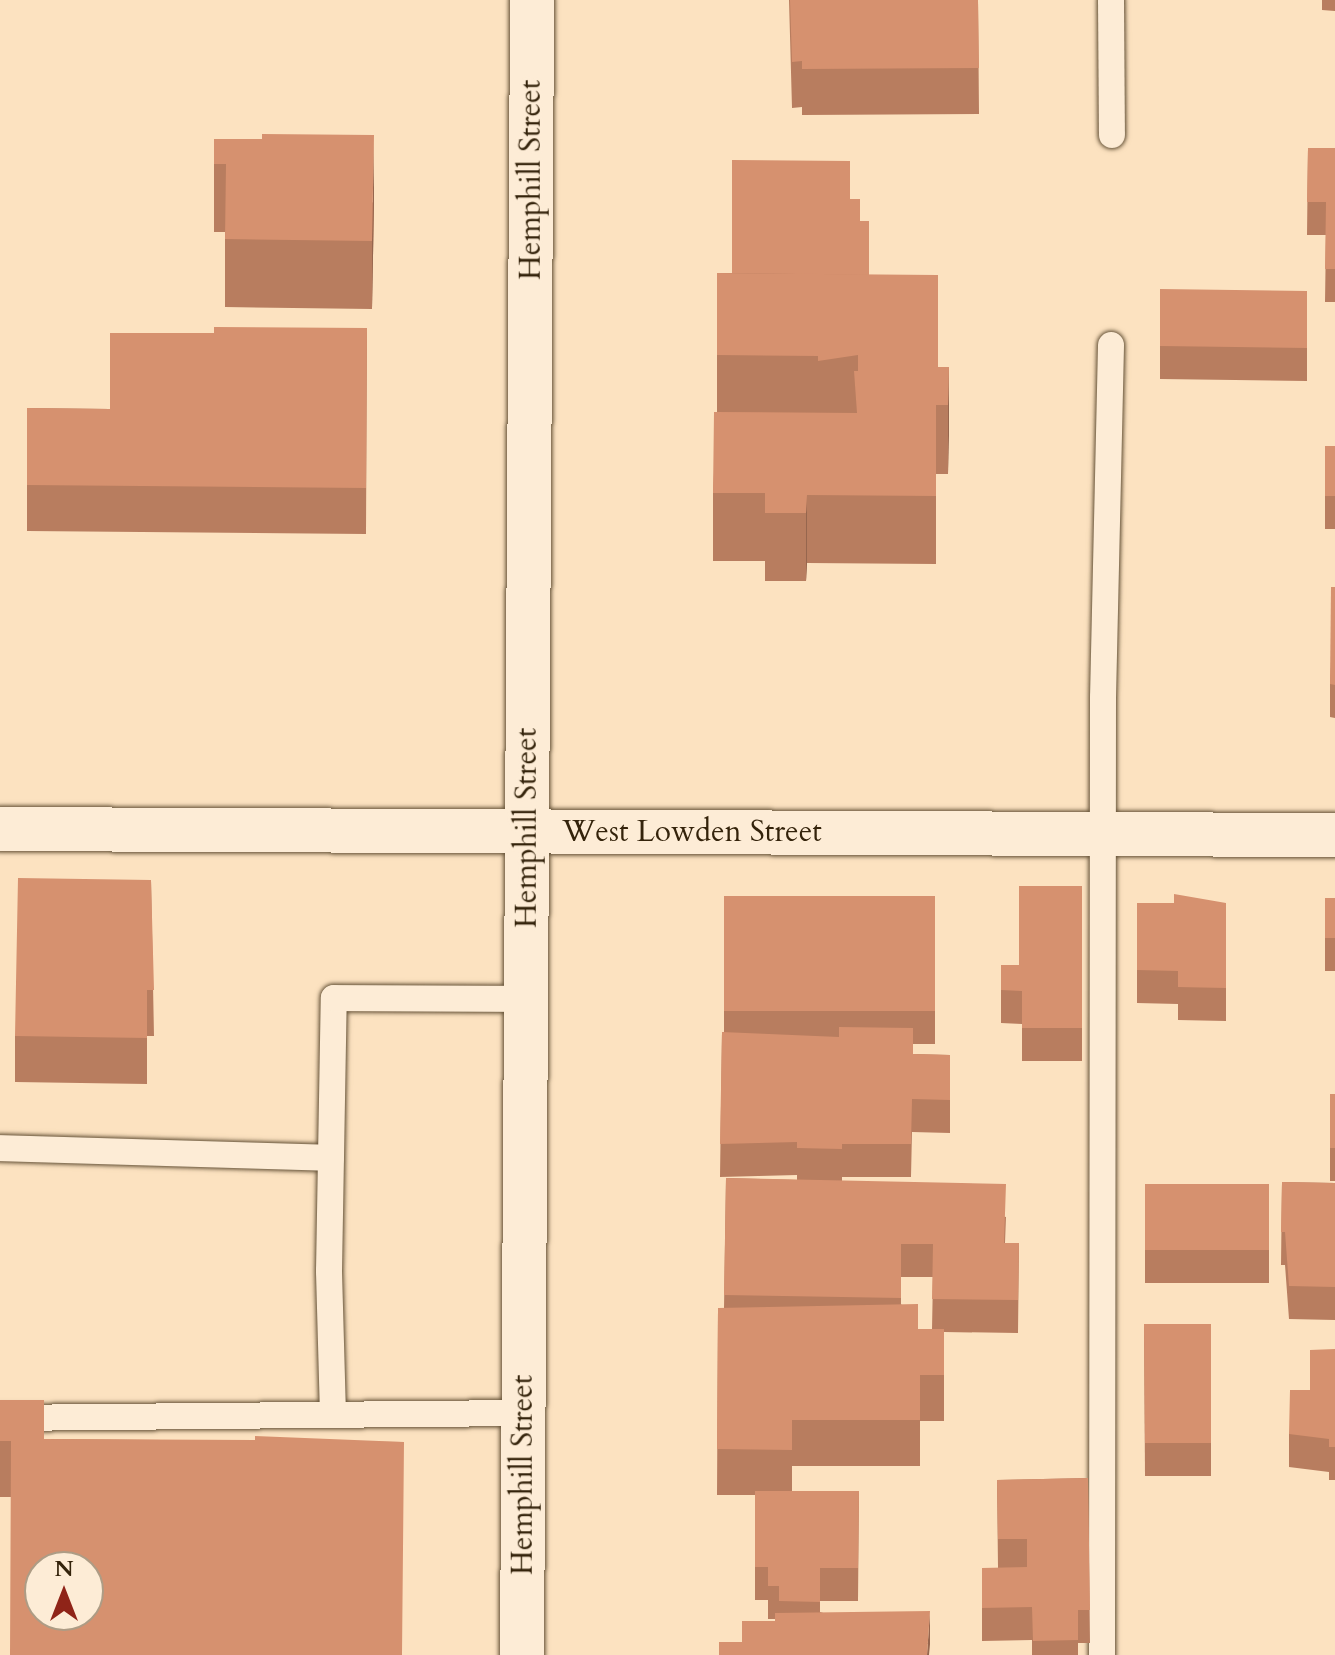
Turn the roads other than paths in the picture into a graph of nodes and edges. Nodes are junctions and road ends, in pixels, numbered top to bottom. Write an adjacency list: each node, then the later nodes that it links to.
1 (532, 0): 6 (main road, Hemphill Street)
2 (1111, 0): 3 (lane)
3 (1112, 135)
4 (1111, 345): 7 (lane)
5 (0, 829): 6 (main road, West Lowden Street)
6 (527, 831): 7 (main road, West Lowden Street); 9 (main road, Hemphill Street)
7 (1102, 833): 8 (main road, West Lowden Street); 16 (lane)
8 (1335, 835)
9 (526, 999): 11 (lane); 12 (main road, Hemphill Street)
10 (0, 1148): 11 (lane)
11 (331, 1158): 13 (lane)
12 (524, 1413): 13 (lane); 15 (main road, Hemphill Street)
13 (333, 1415): 14 (lane)
14 (0, 1418)
15 (522, 1655)
16 (1102, 1655)

